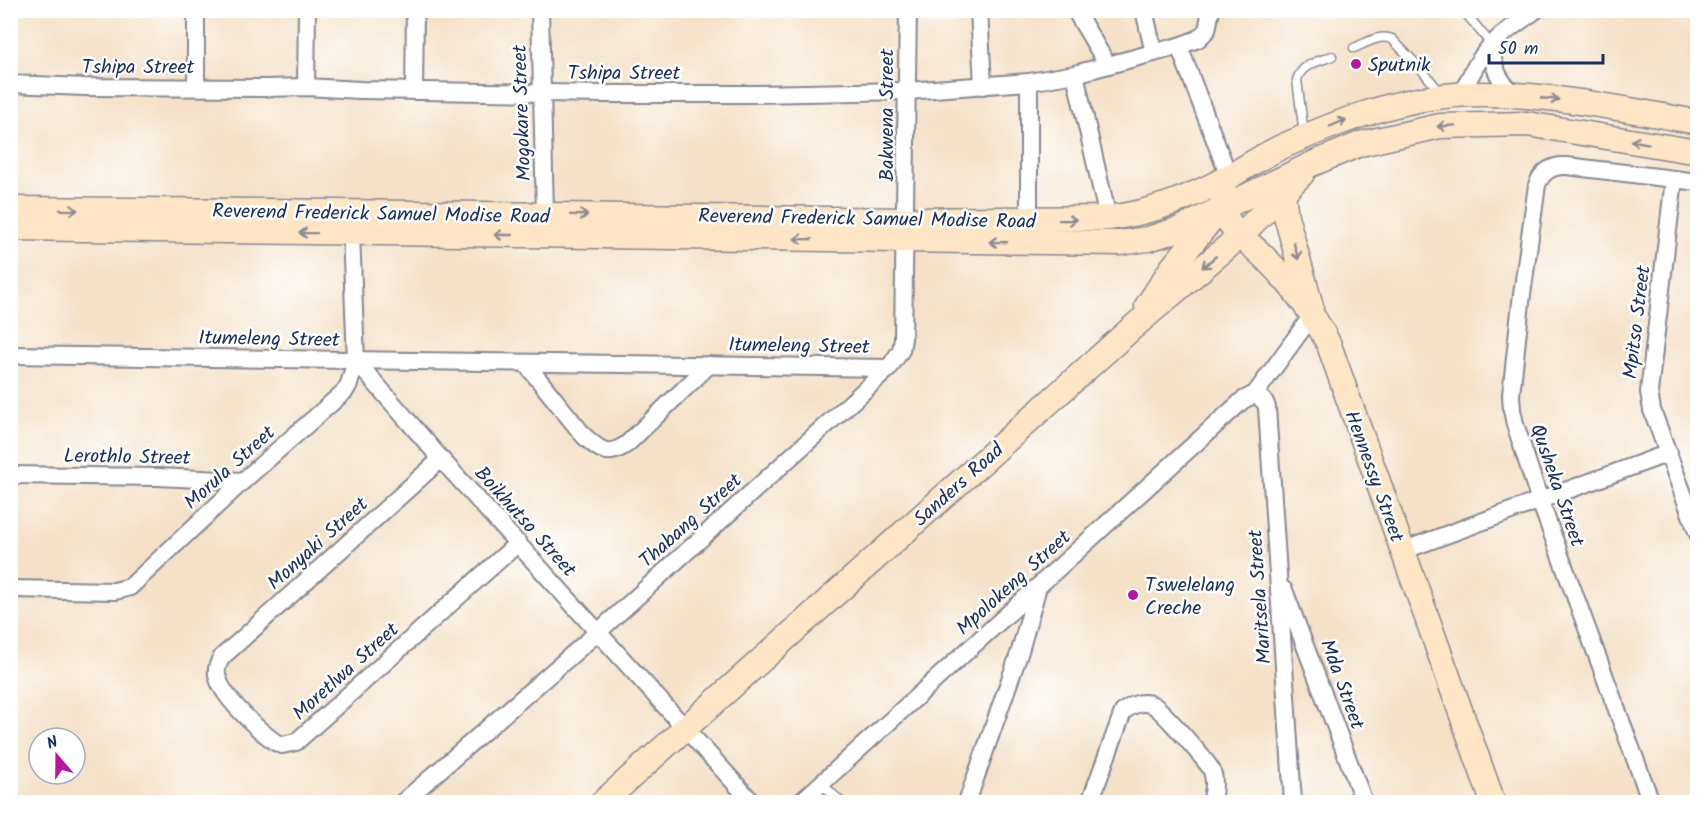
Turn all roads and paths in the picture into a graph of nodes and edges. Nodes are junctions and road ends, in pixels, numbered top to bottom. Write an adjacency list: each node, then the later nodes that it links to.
1 (196, 10): 22 (street)
2 (307, 10): 23 (street)
3 (415, 10): 24 (street)
4 (540, 10): 26 (street, Mogokare Street)
5 (908, 10): 25 (street, Bakwena Street)
6 (979, 10): 21 (street)
7 (1075, 10): 17 (street)
8 (1144, 10): 15 (street)
9 (1211, 10): 13 (street, Tshipa Street)
10 (1462, 10): 12 (lane)
11 (1536, 10): 12 (street)
12 (1491, 44): 27 (street); 28 (street)
13 (1179, 46): 15 (street, Tshipa Street); 33 (street)
14 (1354, 48): 27 (lane)
15 (1154, 53): 17 (street, Tshipa Street)
16 (1332, 57): 30 (lane)
17 (1107, 64): 18 (street, Tshipa Street)
18 (1075, 74): 19 (street, Tshipa Street); 40 (street)
19 (1029, 82): 21 (street, Tshipa Street); 41 (street)
20 (10, 84): 22 (street, Tshipa Street)
21 (983, 86): 25 (street, Tshipa Street)
22 (196, 87): 23 (street, Tshipa Street)
23 (306, 87): 24 (street, Tshipa Street)
24 (414, 91): 26 (street, Tshipa Street)
25 (907, 91): 26 (street, Tshipa Street); 43 (street, Bakwena Street)
26 (541, 93): 39 (street, Mogokare Street)
27 (1453, 95): 28 (main road, Reverend Frederick Samuel Modise Road); 30 (main road, Reverend Frederick Samuel Modise Road, one-way to 27)
28 (1514, 96): 29 (main road, Reverend Frederick Samuel Modise Road, one-way to 29)
29 (1698, 122)
30 (1304, 137): 33 (main road, Reverend Frederick Samuel Modise Road)
31 (1698, 152): 32 (main road, Reverend Frederick Samuel Modise Road, one-way to 32)
32 (1312, 164): 36 (main road, Sanders Road); 37 (main road, Reverend Frederick Samuel Modise Road)
33 (1229, 177): 37 (main road); 40 (main road, Reverend Frederick Samuel Modise Road)
34 (1674, 179): 35 (street); 56 (street, Mpitso Street); 60 (street, Qusheka Street)
35 (1698, 182)
36 (1283, 194): 45 (main road, Sanders Road); 48 (main road, one-way to 48)
37 (1221, 208): 45 (main road, Hennessy Street); 46 (main road, Reverend Frederick Samuel Modise Road); 47 (main road)
38 (10, 209): 39 (main road, Reverend Frederick Samuel Modise Road, one-way to 39)
39 (545, 214): 43 (main road, Reverend Frederick Samuel Modise Road, one-way to 43)
40 (1108, 218): 41 (main road, Reverend Frederick Samuel Modise Road, one-way to 40)
41 (1029, 220): 43 (main road, Reverend Frederick Samuel Modise Road)
42 (10, 228): 44 (main road, Reverend Frederick Samuel Modise Road, one-way to 42)
43 (906, 230): 44 (main road, Reverend Frederick Samuel Modise Road, one-way to 44); 46 (main road, Reverend Frederick Samuel Modise Road, one-way to 43); 54 (street, Thabang Street)
44 (351, 233): 51 (street)
45 (1239, 237): 48 (main road, Hennessy Street); 49 (main road, Sanders Road, one-way to 49)
46 (1139, 241): 47 (main road)
47 (1162, 282): 49 (main road)
48 (1313, 314): 55 (street, Mpolokeng Street); 63 (main road, Hennessy Street)
49 (1132, 328): 69 (main road, Sanders Road)
50 (10, 355): 51 (street, Itumeleng Street)
51 (356, 361): 52 (street, Itumeleng Street); 57 (street, Boikhutso Street); 59 (street, Morula Street)
52 (526, 364): 53 (street, Itumeleng Street); 53 (street, Itumeleng Street)
53 (709, 365): 54 (street, Itumeleng Street)
54 (889, 368): 67 (street, Thabang Street)
55 (1255, 394): 64 (street, Maritsela Street); 66 (street, Mpolokeng Street)
56 (1669, 453): 60 (street); 61 (street, Mpitso Street)
57 (441, 459): 62 (street, Boikhutso Street); 68 (street, Monyaki Street)
58 (10, 475): 59 (street, Lerothlo Street)
59 (243, 481): 65 (street, Morula Street)
60 (1540, 501): 63 (street); 82 (street, Qusheka Street)
61 (1698, 534)
62 (518, 543): 67 (street, Boikhutso Street); 68 (street, Moretlwa Street)
63 (1402, 551): 81 (main road, Hennessy Street)
64 (1280, 581): 79 (street, Maritsela Street); 80 (street, Mda Street)
65 (10, 589)
66 (1037, 589): 70 (street, Mpolokeng Street); 76 (street)
67 (598, 632): 69 (street, Boikhutso Street); 71 (street, Thabang Street)
68 (222, 657)
69 (685, 729): 72 (main road, Sanders Road); 73 (street, Boikhutso Street)
70 (822, 784): 74 (street, Mpolokeng Street); 75 (lane)
71 (403, 802)
72 (603, 802)
73 (752, 802)
74 (801, 802)
75 (841, 802)
76 (967, 802)
77 (1090, 802): 78 (street)
78 (1211, 802)
79 (1293, 802)
80 (1364, 802)
81 (1493, 802)
82 (1651, 802)

